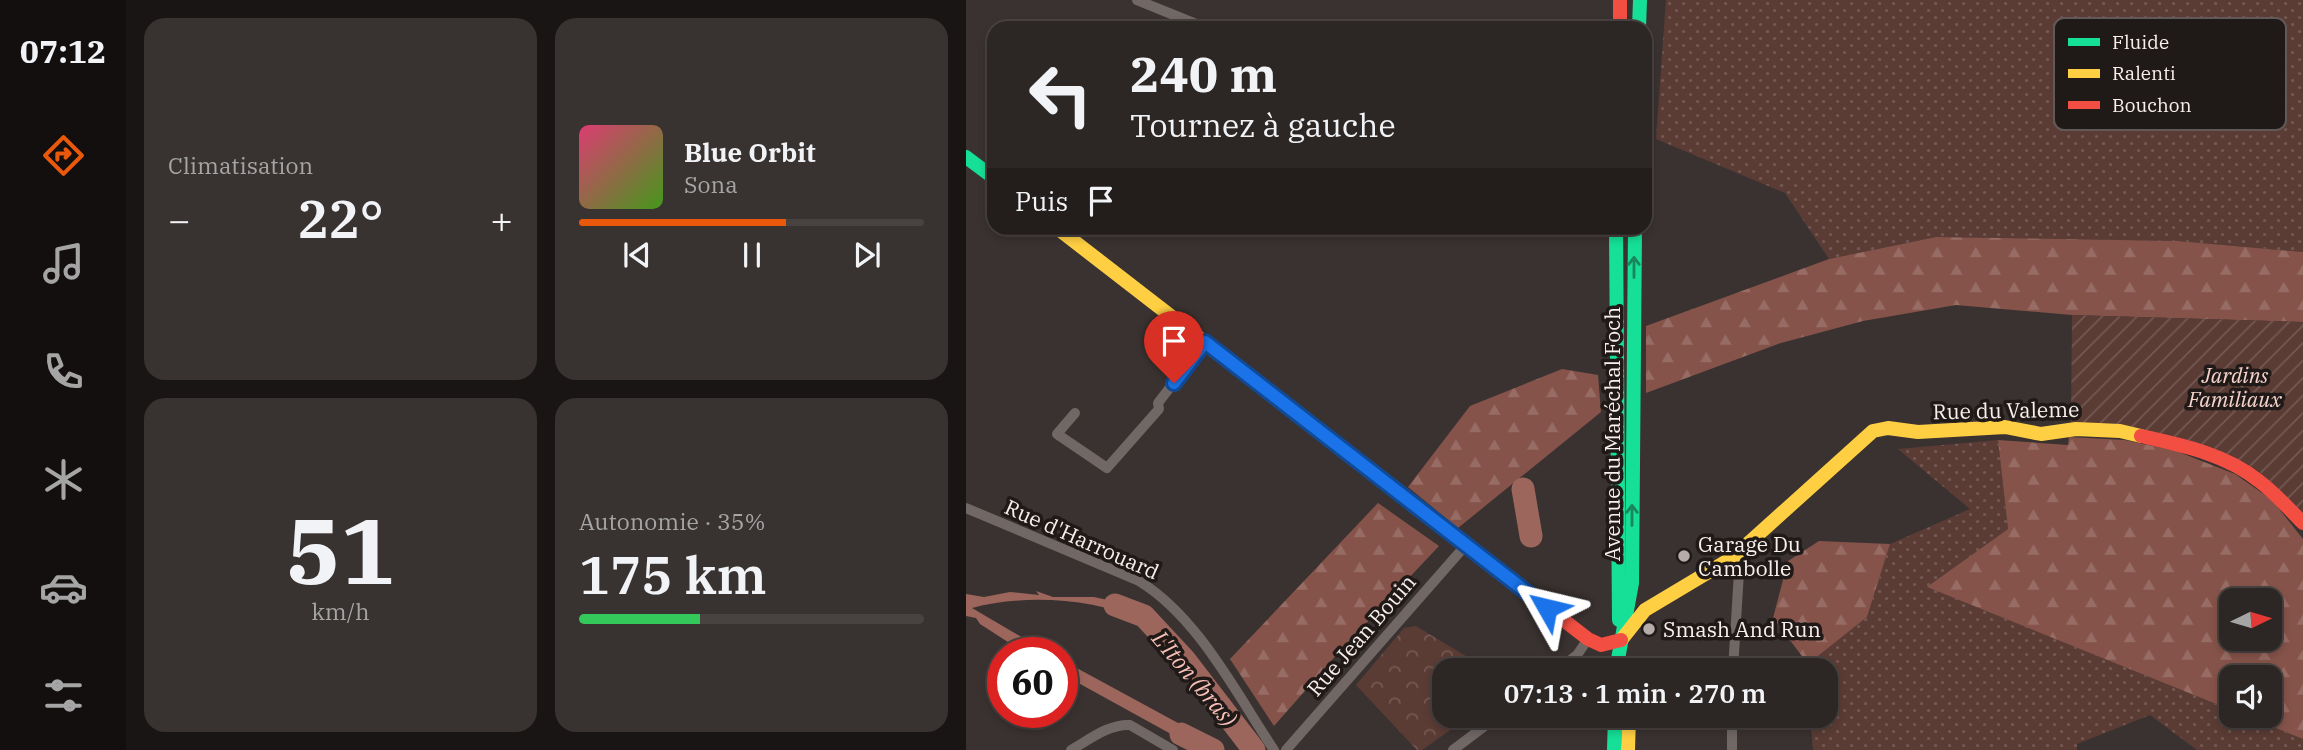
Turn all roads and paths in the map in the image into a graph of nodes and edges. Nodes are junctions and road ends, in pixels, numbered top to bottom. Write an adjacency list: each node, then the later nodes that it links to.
1 (1137, 0): 4 (street)
2 (1620, 0): 5 (main road)
3 (1640, 0): 6 (main road)
4 (1189, 21)
5 (1620, 21)
6 (1639, 21)
7 (966, 157): 8 (main road)
8 (987, 173)
9 (1066, 235): 12 (main road)
10 (1616, 235): 19 (main road, Avenue du Maréchal Foch)
11 (1634, 235): 19 (main road, Avenue du Maréchal Foch, one-way to 11)
12 (1205, 342): 13 (street); 16 (main road)
13 (1074, 413)
14 (966, 509): 30 (street, Rue d'Harrouard)
15 (2303, 523): 17 (main road, Rue du Valeme)
16 (1465, 546): 18 (main road); 31 (street, Rue Jean Bouin)
17 (1732, 558): 19 (main road, Rue du Valeme); 23 (street)
18 (1588, 639): 19 (main road); 20 (street)
19 (1621, 640): 21 (main road, Avenue du Maréchal Foch); 22 (main road, Avenue du Maréchal Foch)
20 (1573, 658)
21 (1618, 658)
22 (1625, 658)
23 (1734, 658)
24 (1482, 728): 32 (street)
25 (1615, 728): 33 (main road)
26 (1629, 728): 34 (main road)
27 (1732, 728): 35 (street)
28 (1071, 750): 29 (street)
29 (1173, 750)
30 (1274, 750)
31 (1286, 750)
32 (1453, 750)
33 (1614, 750)
34 (1628, 750)
35 (1732, 750)

